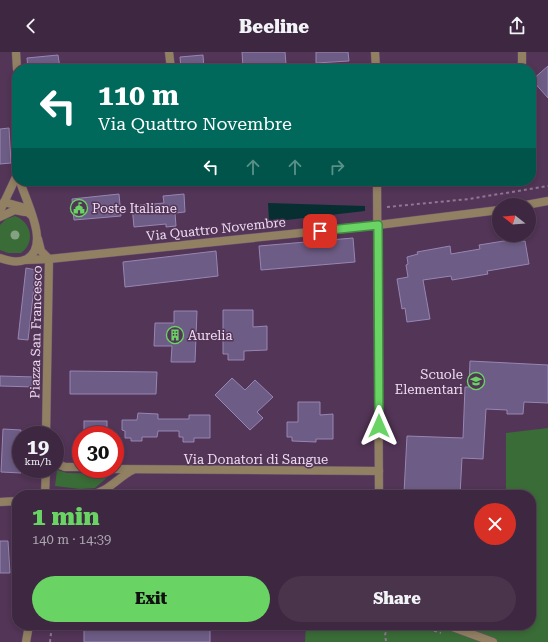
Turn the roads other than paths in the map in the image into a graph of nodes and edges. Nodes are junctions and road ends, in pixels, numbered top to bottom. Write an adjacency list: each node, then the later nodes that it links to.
1 (16, 52): 5 (street)
2 (169, 52): 6 (street)
3 (375, 52): 7 (street)
4 (522, 52): 8 (street)
5 (17, 64)
6 (170, 64)
7 (376, 64)
8 (522, 64)
9 (12, 184): 13 (street)
10 (21, 186): 17 (street)
11 (377, 186): 19 (street)
12 (548, 201): 14 (street)
13 (2, 202): 15 (street); 17 (street)
14 (536, 203)
15 (0, 211)
16 (492, 211): 19 (street, Via Quattro Novembre)
17 (30, 215): 18 (street); 20 (street)
18 (0, 216)
19 (378, 225): 21 (street, Via Quattro Novembre); 28 (street)
20 (38, 239): 22 (street); 24 (street)
21 (127, 250): 22 (street, Piazza San Francesco)
22 (49, 259): 24 (street); 25 (street, Piazza San Francesco)
23 (0, 260): 24 (street)
24 (25, 260)
25 (46, 426)
26 (124, 470): 27 (street, Via Donatori di Sangue)
27 (133, 470): 28 (street, Via Donatori di Sangue); 31 (street)
28 (379, 471): 32 (street)
29 (46, 478): 30 (street)
30 (45, 490)
31 (103, 490)
32 (379, 490)
33 (12, 501): 34 (street)
34 (0, 502)
35 (28, 630): 37 (street)
36 (461, 630): 38 (street)
37 (26, 642)
38 (494, 642)

